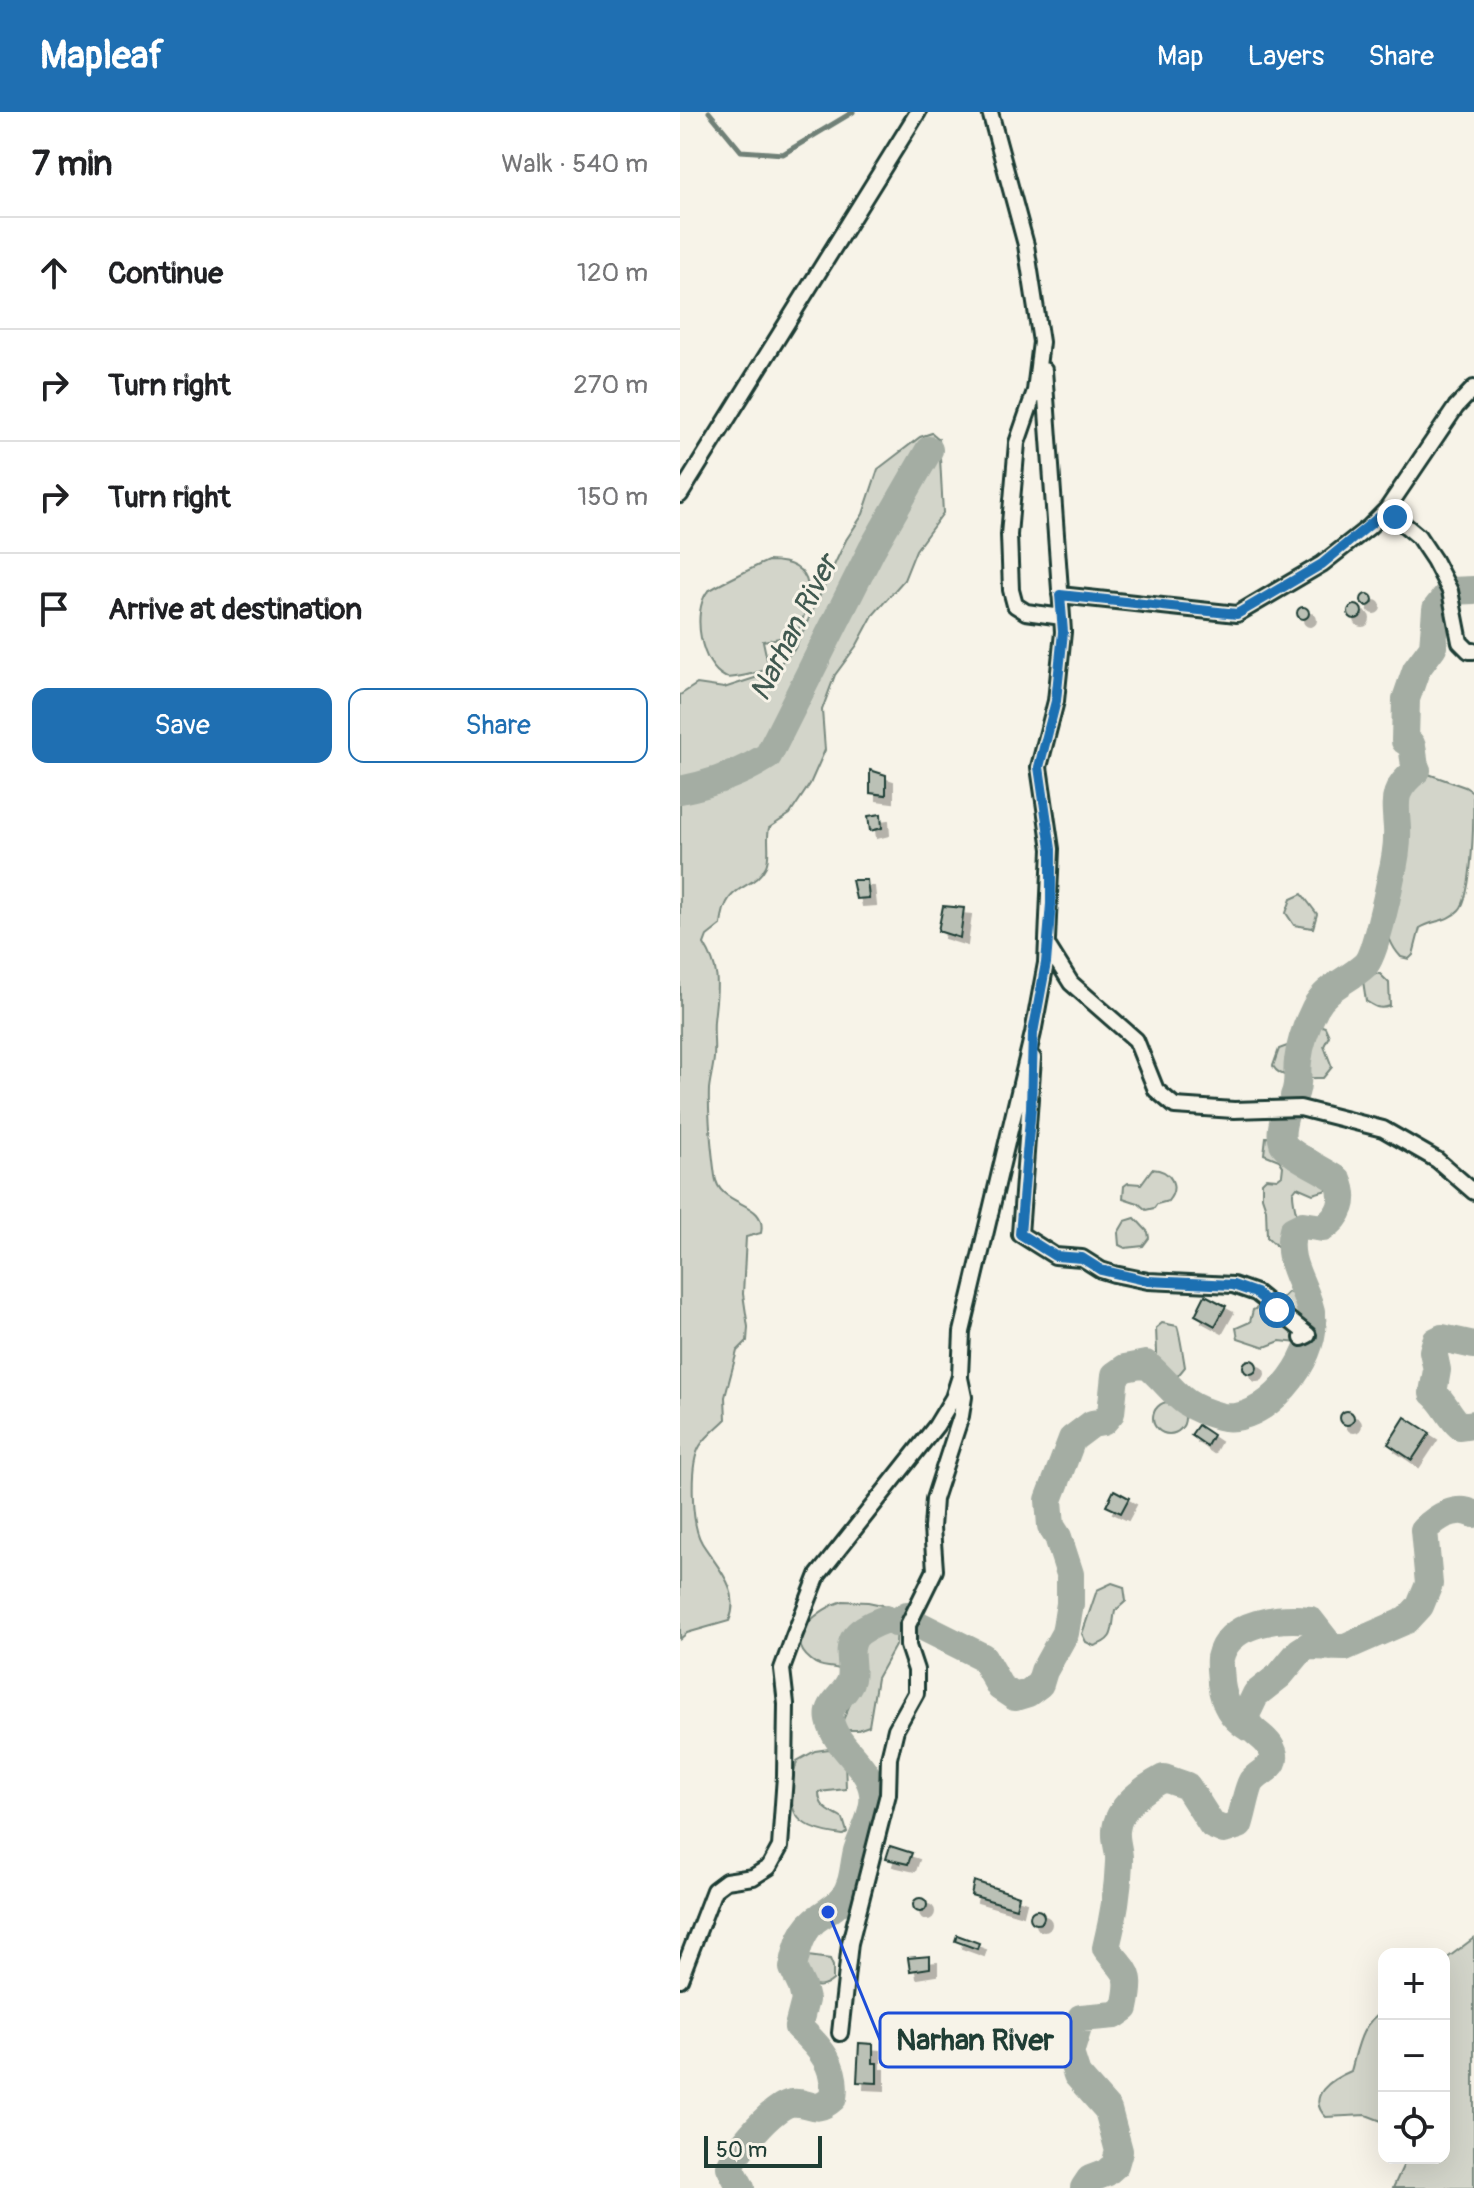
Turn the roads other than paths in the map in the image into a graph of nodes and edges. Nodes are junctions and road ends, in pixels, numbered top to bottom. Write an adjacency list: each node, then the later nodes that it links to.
1 (918, 112): 5 (street)
2 (990, 112): 3 (street)
3 (1041, 342): 7 (street); 8 (street)
4 (1474, 388): 6 (street)
5 (680, 495)
6 (1379, 517): 7 (street); 9 (street)
7 (1060, 595): 8 (street)
8 (1062, 617): 10 (street)
9 (1474, 651)
10 (1048, 944): 11 (street); 12 (street)
11 (1033, 1033): 13 (street); 14 (street)
12 (1474, 1192)
13 (1302, 1338)
14 (960, 1376): 15 (street); 16 (street)
15 (680, 1979)
16 (840, 2033)

